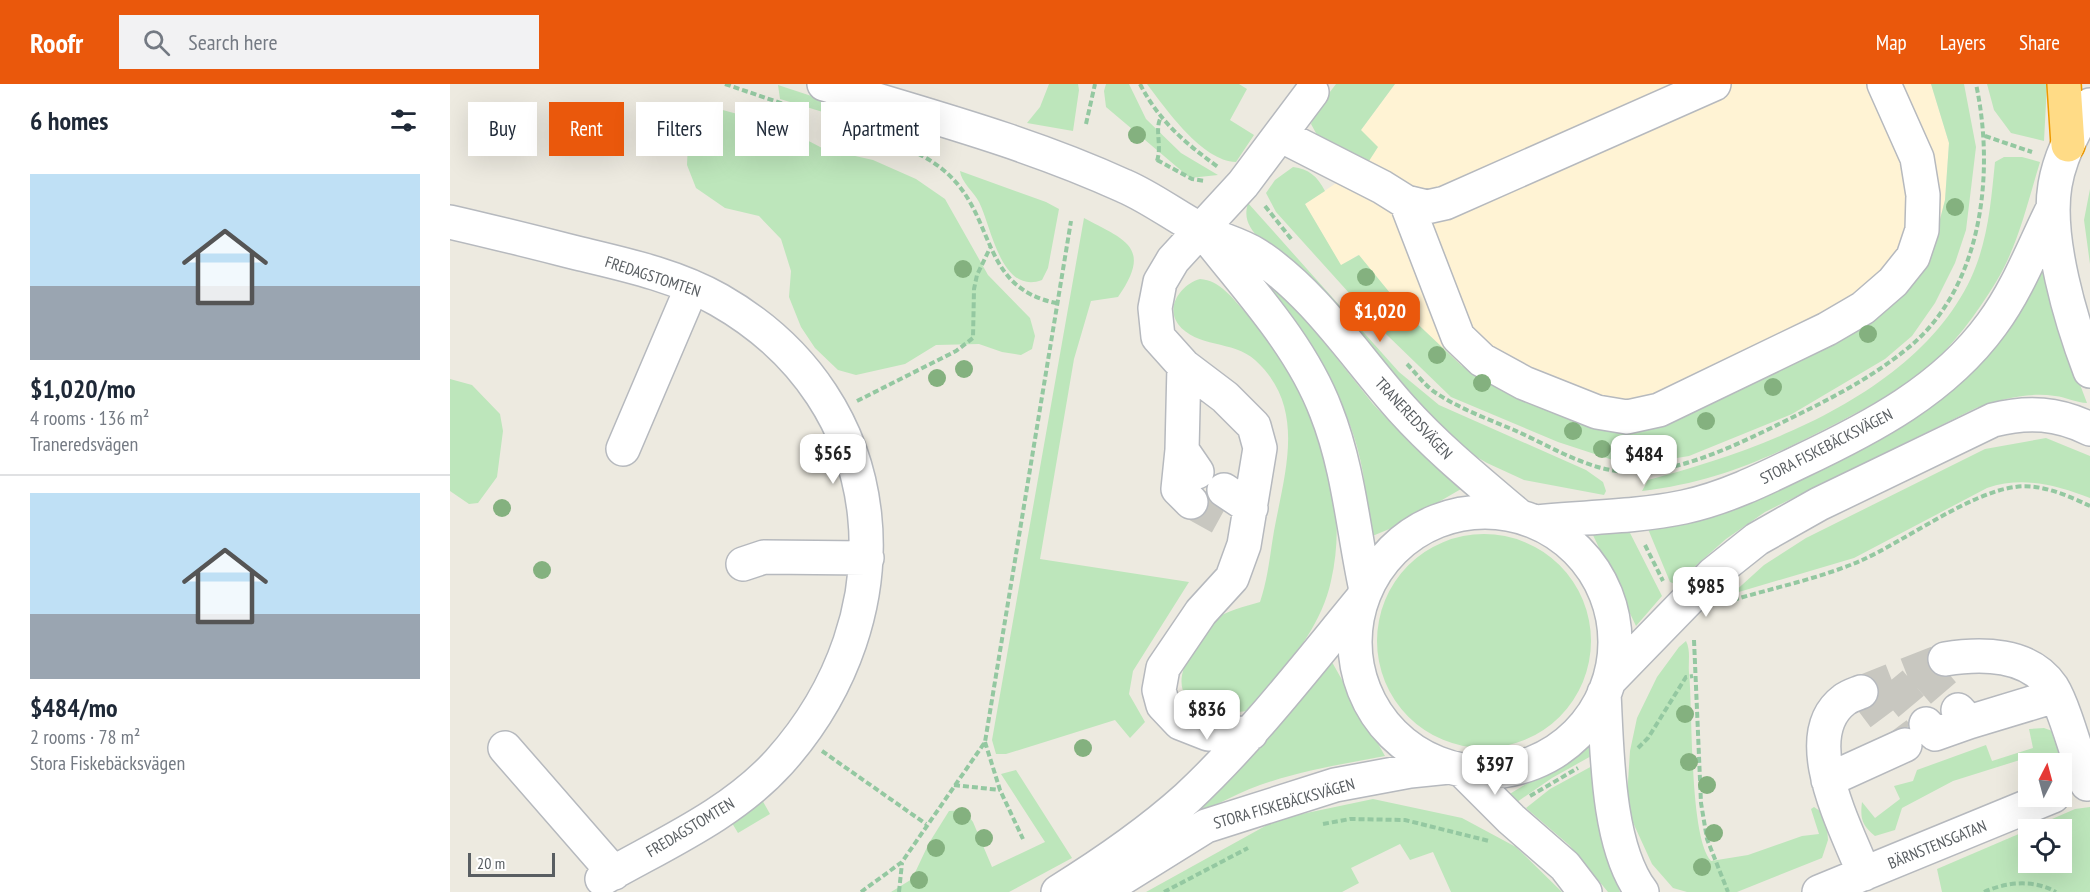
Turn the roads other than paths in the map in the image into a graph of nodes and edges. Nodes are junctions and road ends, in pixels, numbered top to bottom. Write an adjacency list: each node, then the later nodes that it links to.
1 (824, 84): 12 (street, TRANEREDSVÄGEN)
2 (1714, 84): 9 (street)
3 (1884, 84): 9 (street)
4 (2064, 84): 8 (highway)
5 (1312, 92): 7 (street)
6 (2090, 105): 8 (street)
7 (1280, 135): 9 (street); 12 (street)
8 (2068, 145): 10 (street)
9 (1406, 202)
10 (2053, 208): 15 (street); 19 (street, STORA FISKEBÄCKSVÄGEN)
11 (450, 222): 13 (street, FREDAGSTOMTEN)
12 (1202, 231): 14 (street); 19 (street, TRANEREDSVÄGEN); 22 (street, TRANEREDSVÄGEN)
13 (692, 287): 17 (street); 20 (street, FREDAGSTOMTEN)
14 (1184, 366): 18 (street); 27 (street)
15 (2090, 371)
16 (2090, 429): 24 (street)
17 (623, 449)
18 (1190, 475)
19 (1527, 519): 22 (street); 24 (street)
20 (867, 558): 21 (street); 28 (street, FREDAGSTOMTEN)
21 (743, 564)
22 (1364, 594): 27 (street); 29 (street)
23 (1945, 659): 26 (street)
24 (1607, 687): 29 (street, STORA FISKEBÄCKSVÄGEN); 37 (street)
25 (1862, 692): 30 (street)
26 (2055, 696): 30 (street); 31 (street)
27 (1251, 733): 34 (street)
28 (505, 748)
29 (1456, 768): 35 (street, STORA FISKEBÄCKSVÄGEN); 36 (street)
30 (1828, 780): 33 (street)
31 (2079, 787)
32 (2026, 807): 33 (street, BÄRNSTENSGATAN)
33 (1864, 874): 38 (street, BÄRNSTENSGATAN)
34 (1058, 892)
35 (1100, 892)
36 (1585, 892)
37 (1642, 892)
38 (1820, 892)

